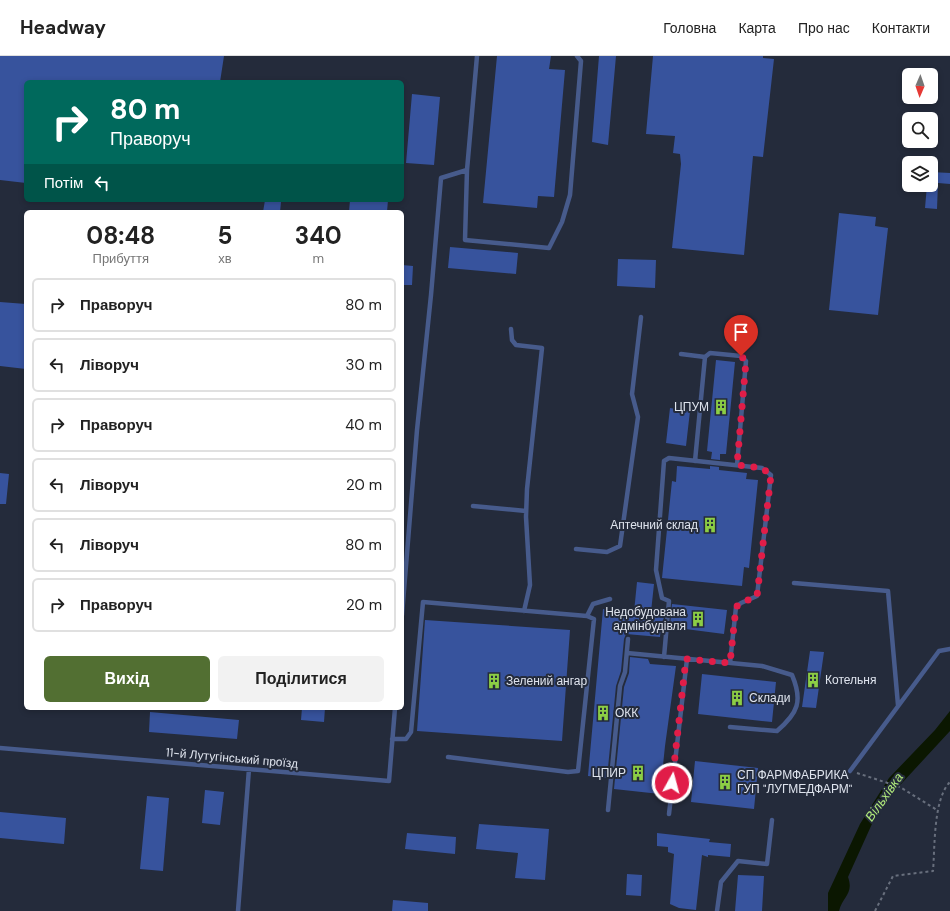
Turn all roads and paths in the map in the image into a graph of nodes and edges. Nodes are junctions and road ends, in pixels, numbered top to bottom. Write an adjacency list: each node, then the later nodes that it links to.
1 (477, 56): 3 (lane)
2 (577, 56): 3 (lane)
3 (467, 170): 14 (lane)
4 (641, 317): 12 (lane)
5 (511, 329): 11 (lane)
6 (681, 354): 7 (lane)
7 (705, 357): 8 (lane); 9 (lane)
8 (695, 461): 9 (lane); 21 (lane)
9 (737, 465): 23 (lane)
10 (473, 506): 11 (lane)
11 (526, 511): 16 (lane)
12 (576, 549)
13 (794, 583): 24 (lane)
14 (404, 591)
15 (610, 599): 17 (lane)
16 (524, 611): 17 (lane); 27 (lane)
17 (587, 616): 29 (lane)
18 (628, 639): 20 (lane)
19 (950, 649): 24 (lane)
20 (627, 653): 21 (lane); 33 (lane)
21 (664, 657): 22 (lane)
22 (686, 659): 23 (lane); 35 (lane)
23 (730, 663): 26 (lane)
24 (898, 705): 31 (lane)
25 (395, 710): 27 (lane, 11-й Лутугінський проїзд)
26 (730, 727)
27 (392, 739): 30 (lane, 11-й Лутугінський проїзд)
28 (0, 748): 30 (lane, 11-й Лутугінський проїзд)
29 (448, 757)
30 (249, 769): 37 (lane)
31 (850, 771): 34 (path)
32 (950, 782): 34 (path)
33 (608, 810)
34 (937, 810): 39 (path)
35 (669, 814)
36 (772, 820): 38 (lane)
37 (238, 911)
38 (717, 911)
39 (875, 911)

